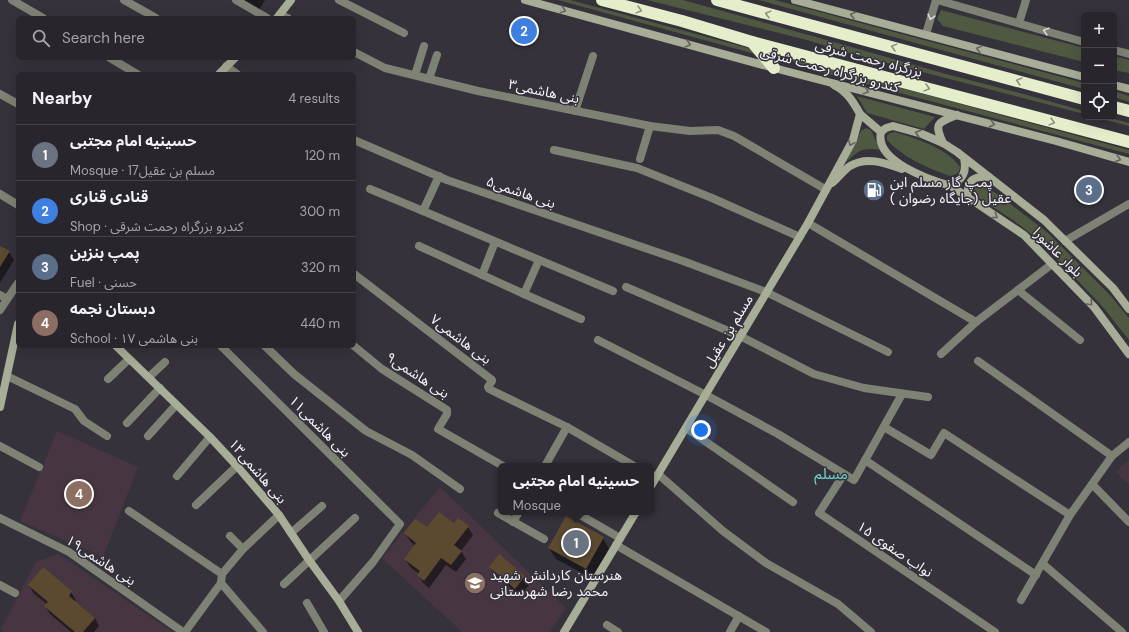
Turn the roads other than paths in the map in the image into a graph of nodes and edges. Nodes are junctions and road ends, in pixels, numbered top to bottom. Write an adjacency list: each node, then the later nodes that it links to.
1 (12, 0): 12 (street)
2 (124, 0): 13 (street)
3 (236, 0): 14 (street)
4 (291, 0): 15 (street)
5 (339, 0): 17 (street)
6 (525, 0): 29 (street, کندرو بزرگراه رحمت شرقی, one-way to 29)
7 (602, 0): 20 (highway, بزرگراه رحمت شرقی, one-way to 20)
8 (717, 0): 40 (highway, بزرگراه رحمت شرقی, one-way to 8)
9 (795, 0): 18 (street, one-way to 9)
10 (936, 0): 16 (street); 18 (street, one-way to 18)
11 (1026, 0): 16 (street)
12 (40, 16)
13 (152, 16)
14 (264, 16)
15 (282, 16)
16 (1019, 24): 19 (street, one-way to 16)
17 (404, 33)
18 (926, 34): 34 (street, one-way to 18)
19 (1081, 41)
20 (752, 42): 29 (highway); 50 (highway, بزرگراه رحمت شرقی, one-way to 50)
21 (424, 46): 33 (street)
22 (1117, 51): 24 (street)
23 (356, 53): 33 (street, بنی هاشمی۳)
24 (1129, 54)
25 (437, 55): 35 (street)
26 (593, 56): 43 (street)
27 (113, 60): 30 (street)
28 (230, 61): 31 (street); 32 (street)
29 (774, 68): 36 (street, کندرو بزرگراه رحمت شرقی)
30 (134, 72)
31 (221, 72)
32 (236, 72)
33 (415, 75): 35 (street, بنی هاشمی۳)
34 (1081, 76)
35 (430, 79): 43 (street, بنی هاشمی۳)
36 (824, 80): 45 (street); 46 (street, کندرو بزرگراه رحمت شرقی, one-way to 46)
37 (1117, 86): 38 (street)
38 (1129, 89)
39 (0, 94): 41 (street)
40 (1081, 98)
41 (16, 103)
42 (1117, 108): 44 (highway)
43 (574, 111): 47 (street, بنی هاشمی۳)
44 (1129, 112)
45 (860, 114): 48 (street); 60 (street, مسلم بن عقیل, one-way to 60)
46 (957, 115): 51 (street); 55 (street, کندرو بزرگراه رحمت شرقی, one-way to 55)
47 (650, 126): 54 (street); 60 (street, بنی هاشمی۳)
48 (881, 132): 51 (street, بلوار عاشورا, one-way to 48); 56 (street)
49 (356, 141): 57 (street, بنی هاشمی۵)
50 (1129, 142)
51 (943, 143): 53 (street, بلوار عاشورا)
52 (554, 150): 68 (street)
53 (964, 158): 58 (street, بلوار عاشورا); 59 (street)
54 (640, 159)
55 (1129, 162)
56 (916, 174): 59 (street, بلوار عاشورا); 60 (street)
57 (439, 176): 66 (street); 80 (street, بنی هاشمی۵)
58 (989, 177): 63 (street); 69 (street, بلوار عاشورا)
59 (951, 186): 63 (street, بلوار عاشورا)
60 (826, 188): 67 (street, مسلم بن عقیل)
61 (370, 189): 66 (street)
62 (0, 194): 64 (street)
63 (967, 197): 73 (street, بلوار عاشورا, one-way to 73)
64 (16, 204)
65 (1129, 204): 69 (street)
66 (423, 211): 70 (street)
67 (808, 223): 68 (street, مسلم بن عقیل); 86 (street)
68 (800, 236): 80 (street, مسلم بن عقیل)
69 (1065, 241): 83 (street, بلوار عاشورا)
70 (496, 242): 72 (street); 74 (street)
71 (419, 246): 74 (street)
72 (539, 260): 79 (street); 81 (street)
73 (1052, 264): 78 (street); 97 (street, بلوار عاشورا, one-way to 97)
74 (482, 275): 81 (street)
75 (356, 276): 111 (street, بنی هاشمی۷)
76 (16, 285): 82 (street)
77 (626, 287): 88 (street)
78 (1018, 290): 86 (street); 90 (street)
79 (613, 291)
80 (766, 292): 88 (street, مسلم بن عقیل); 95 (street, بنی هاشمی۵)
81 (524, 294): 85 (street)
82 (3, 297): 84 (street)
83 (1129, 309)
84 (0, 310)
85 (581, 320)
86 (976, 322): 96 (street)
87 (16, 333): 101 (street)
88 (740, 336): 105 (street, مسلم بن عقیل); 106 (street)
89 (598, 340): 105 (street)
90 (1080, 340)
91 (118, 348): 98 (street, بنی هاشمی۱۳)
92 (223, 348): 159 (street, بنی هاشمی۱۱)
93 (267, 348): 131 (street)
94 (356, 348): 121 (street, بنی هاشمی۹)
95 (888, 352)
96 (941, 354)
97 (1129, 354)
98 (130, 359): 102 (street, بنی هاشمی۱۳); 103 (street)
99 (978, 360): 119 (street)
100 (165, 362): 102 (street)
101 (7, 376): 109 (street); 114 (street)
102 (148, 377): 104 (street, بنی هاشمی۱۳)
103 (108, 379)
104 (160, 388): 108 (street, بنی هاشمی۱۳); 110 (street)
105 (706, 394): 113 (street, مسلم بن عقیل); 127 (street)
106 (902, 394): 107 (street); 112 (street)
107 (928, 397)
108 (176, 405): 115 (street); 116 (street, بنی هاشمی۱۳)
109 (0, 407)
110 (127, 423)
111 (567, 427): 122 (street); 123 (street)
112 (884, 427): 120 (street); 141 (street)
113 (686, 428): 126 (street, مسلم بن عقیل); 132 (street)
114 (107, 436)
115 (148, 436)
116 (210, 437): 124 (street, بنی هاشمی۱۳); 128 (street)
117 (1129, 442): 119 (street)
118 (0, 446): 125 (street)
119 (1112, 456): 130 (street)
120 (865, 460): 127 (street); 154 (street)
121 (498, 463)
122 (547, 463)
123 (629, 463)
124 (237, 466): 133 (street); 136 (street, بنی هاشمی۱۳)
125 (39, 467)
126 (658, 474): 129 (street, مسلم بن عقیل); 172 (street)
127 (844, 474): 173 (street, نواب صفوی ۱۵)
128 (177, 476)
129 (654, 481)
130 (1092, 484): 141 (street); 145 (street)
131 (460, 489)
132 (793, 502)
133 (196, 505)
134 (322, 506): 146 (street)
135 (129, 511): 153 (street)
136 (279, 515): 146 (street, بنی هاشمی۱۳); 150 (street)
137 (501, 515): 144 (street)
138 (517, 515): 144 (street)
139 (579, 515): 149 (street)
140 (634, 515): 149 (street)
141 (1070, 515): 152 (street)
142 (0, 518): 164 (street, بنی هاشمی۱۹)
143 (355, 518): 151 (street)
144 (513, 522): 148 (street)
145 (1129, 522)
146 (291, 534): 151 (street, بنی هاشمی۱۳)
147 (230, 536): 150 (street)
148 (544, 539)
149 (618, 542): 162 (street); 168 (street)
150 (243, 549): 153 (street)
151 (309, 560): 156 (street); 159 (street, بنی هاشمی۱۳)
152 (1043, 564): 154 (street); 174 (street)
153 (222, 574): 155 (street)
154 (1036, 575): 160 (street)
155 (222, 583): 164 (street); 165 (street)
156 (284, 584)
157 (0, 585): 158 (street)
158 (15, 593)
159 (339, 600): 167 (street, بنی هاشمی۱۳)
160 (1021, 600)
161 (307, 603): 166 (street)
162 (740, 616): 170 (street); 171 (street)
163 (607, 625): 169 (street)
164 (184, 632)
165 (263, 632)
166 (324, 632)
167 (358, 632)
168 (564, 632)
169 (618, 632)
170 (730, 632)
171 (766, 632)
172 (871, 632)
173 (995, 632)
174 (1122, 632)

